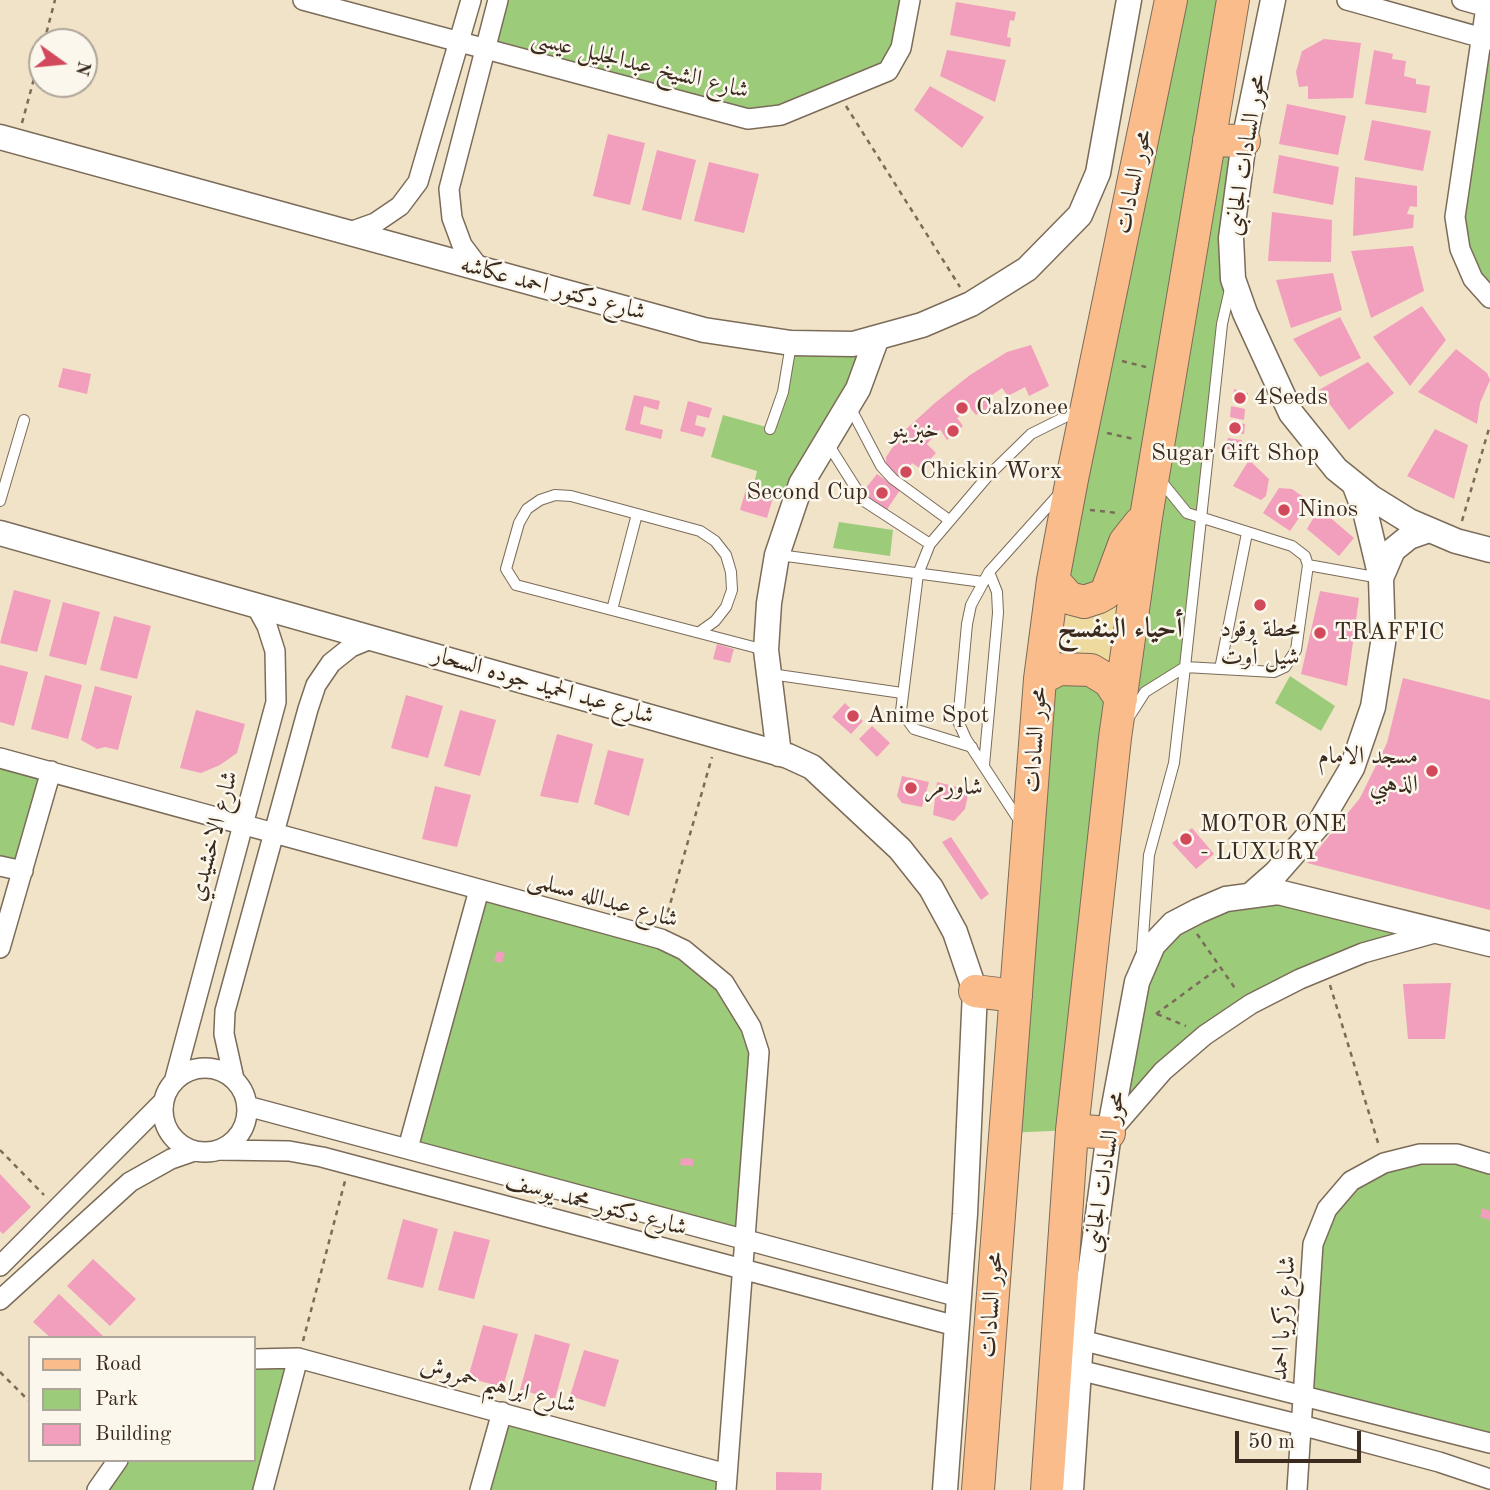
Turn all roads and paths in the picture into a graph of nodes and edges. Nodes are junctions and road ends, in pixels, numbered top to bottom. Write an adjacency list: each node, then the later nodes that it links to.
1 (55, 0): 13 (path)
2 (303, 0): 15 (street, شارع الشيخ عبدالجليل عيسى)
3 (471, 0): 15 (street)
4 (498, 0): 16 (street)
5 (910, 0): 18 (street, شارع الشيخ عبدالجليل عيسى)
6 (1129, 0): 26 (street, شارع دكتور احمد عكاشه)
7 (1171, 0): 29 (main road, محور السادات)
8 (1233, 0): 20 (main road)
9 (1273, 0): 21 (street, محور السادات الجانبى)
10 (1347, 0): 14 (street)
11 (1462, 0): 12 (street)
12 (1488, 5): 14 (street)
13 (48, 28)
14 (1485, 38): 25 (street)
15 (459, 43): 16 (street, شارع الشيخ عبدالجليل عيسى); 22 (street)
16 (485, 50): 18 (street, شارع الشيخ عبدالجليل عيسى); 23 (street)
17 (28, 86): 19 (path)
18 (838, 93): 26 (path)
19 (8, 140): 22 (street, شارع دكتور احمد عكاشه)
20 (1209, 140): 21 (main road); 30 (main road)
21 (1244, 141): 24 (street, محور السادات الجانبى)
22 (347, 233): 23 (street, شارع دكتور احمد عكاشه)
23 (480, 269): 28 (street, شارع دكتور احمد عكاشه)
24 (1233, 279): 38 (street, محور السادات الجانبى); 43 (lane)
25 (1490, 298)
26 (971, 304): 27 (street, شارع دكتور احمد عكاشه)
27 (876, 340): 28 (street, شارع دكتور احمد عكاشه); 31 (street)
28 (791, 343): 35 (lane)
29 (1098, 354): 30 (path); 32 (main road, محور السادات)
30 (1170, 374): 37 (main road)
31 (849, 404): 36 (street); 44 (lane)
32 (1085, 417): 37 (path); 39 (main road, محور السادات); 44 (lane)
33 (24, 420): 40 (lane)
34 (1490, 425): 48 (path)
35 (770, 429)
36 (825, 439): 49 (lane); 51 (street)
37 (1156, 456): 42 (main road); 43 (lane)
38 (1355, 485): 45 (street); 55 (street)
39 (1069, 493): 42 (path); 53 (lane); 56 (main road, محور السادات)
40 (0, 501)
41 (638, 514): 59 (lane); 59 (lane); 60 (lane)
42 (1146, 517): 56 (main road); 67 (main road)
43 (1200, 519): 47 (lane); 63 (lane)
44 (949, 520): 49 (lane)
45 (1429, 530): 48 (street); 55 (street)
46 (0, 533): 58 (street, شارع عبد الحميد جوده السحار)
47 (1247, 533): 52 (lane); 64 (lane)
48 (1456, 541): 50 (street)
49 (930, 544): 54 (lane)
50 (1490, 550)
51 (777, 555): 54 (lane); 62 (street)
52 (1308, 565): 55 (lane); 64 (lane)
53 (989, 572): 57 (lane); 73 (lane)
54 (918, 574): 57 (lane); 66 (lane)
55 (1381, 578): 81 (street)
56 (1053, 580): 65 (main road, محور السادات)
57 (983, 582): 70 (lane)
58 (255, 604): 61 (street, شارع عبد الحميد جوده السحار); 75 (street, شارع الاخشيدي)
59 (612, 610): 60 (lane)
60 (701, 631): 62 (lane)
61 (375, 637): 68 (street, شارع عبد الحميد جوده السحار); 76 (street)
62 (767, 662): 66 (lane); 71 (street)
63 (1185, 667): 64 (lane); 69 (lane); 88 (lane)
64 (1220, 669)
65 (1040, 679): 67 (main road); 77 (main road, محور السادات)
66 (902, 693): 70 (lane)
67 (1121, 699): 69 (main road)
68 (718, 737): 71 (street, شارع عبد الحميد جوده السحار); 84 (path)
69 (1115, 738): 100 (main road)
70 (972, 747): 73 (lane)
71 (779, 754): 90 (street, شارع عبد الحميد جوده السحار)
72 (0, 758): 74 (street, شارع عبدالله مسلمى)
73 (984, 766): 77 (lane)
74 (51, 771): 75 (street, شارع عبدالله مسلمى); 79 (street)
75 (243, 825): 76 (street, شارع عبدالله مسلمى); 97 (street, شارع الاخشيدي)
76 (274, 833): 80 (street, شارع عبدالله مسلمى); 96 (street)
77 (1030, 838): 91 (main road, محور السادات)
78 (0, 866): 79 (street)
79 (23, 871): 86 (street)
80 (479, 890): 84 (street, شارع عبدالله مسلمى); 102 (street)
81 (1252, 894): 82 (street, محور السادات الجانبى); 83 (street)
82 (1185, 917): 87 (path); 88 (street, محور السادات الجانبى)
83 (1441, 931): 85 (street); 89 (street)
84 (660, 939): 110 (street, شارع عبدالله مسلمى)
85 (1490, 944)
86 (0, 948)
87 (1220, 967): 93 (path); 94 (path)
88 (1141, 969): 92 (street, محور السادات الجانبى)
89 (1325, 969): 93 (street); 106 (path)
90 (975, 991): 91 (main road); 113 (street)
91 (1016, 996): 129 (main road, محور السادات)
92 (1133, 1004): 94 (path); 101 (street, محور السادات الجانبى)
93 (1248, 1006): 95 (street)
94 (1156, 1014): 95 (path)
95 (1205, 1035): 101 (street)
96 (234, 1079): 97 (street); 99 (street)
97 (174, 1082): 98 (street)
98 (164, 1101): 105 (street); 109 (street)
99 (247, 1106): 102 (street, شارع دكتور محمد يوسف); 104 (street)
100 (1072, 1130): 101 (main road); 127 (main road)
101 (1109, 1133): 116 (street, محور السادات الجانبى)
102 (408, 1148): 110 (street, شارع دكتور محمد يوسف)
103 (0, 1150): 109 (path)
104 (220, 1150): 105 (street); 108 (street, شارع دكتور محمد يوسف)
105 (194, 1151): 114 (street)
106 (1384, 1163): 107 (street, شارع زكريا احمد); 121 (street, شارع زكريا احمد)
107 (1490, 1164)
108 (349, 1165): 112 (street, شارع دكتور محمد يوسف); 117 (path)
109 (59, 1210): 111 (street)
110 (745, 1242): 112 (street, شارع عبدالله مسلمى); 113 (street, شارع دكتور محمد يوسف)
111 (0, 1266)
112 (743, 1270): 115 (street, شارع دكتور محمد يوسف); 130 (street, شارع عبدالله مسلمى)
113 (959, 1297): 115 (street)
114 (0, 1300)
115 (957, 1326): 134 (street)
116 (1081, 1340): 119 (street, محور السادات الجانبى); 121 (street)
117 (298, 1358): 118 (street, شارع ابراهيم حمروش); 123 (street, شارع ابراهيم حمروش); 132 (street)
118 (256, 1359)
119 (1079, 1370): 124 (street); 136 (street, محور السادات الجانبى)
120 (0, 1373): 122 (path)
121 (1303, 1394): 124 (street, شارع زكريا احمد); 125 (street)
122 (28, 1400)
123 (502, 1412): 130 (street, شارع ابراهيم حمروش); 133 (street)
124 (1301, 1425): 128 (street); 137 (street, شارع زكريا احمد)
125 (1490, 1443)
126 (117, 1462): 131 (street)
127 (1047, 1476): 135 (main road)
128 (1490, 1479)
129 (981, 1480)
130 (727, 1482)
131 (97, 1490)
132 (263, 1490)
133 (480, 1490)
134 (945, 1490)
135 (1036, 1490)
136 (1071, 1490)
137 (1297, 1490)

